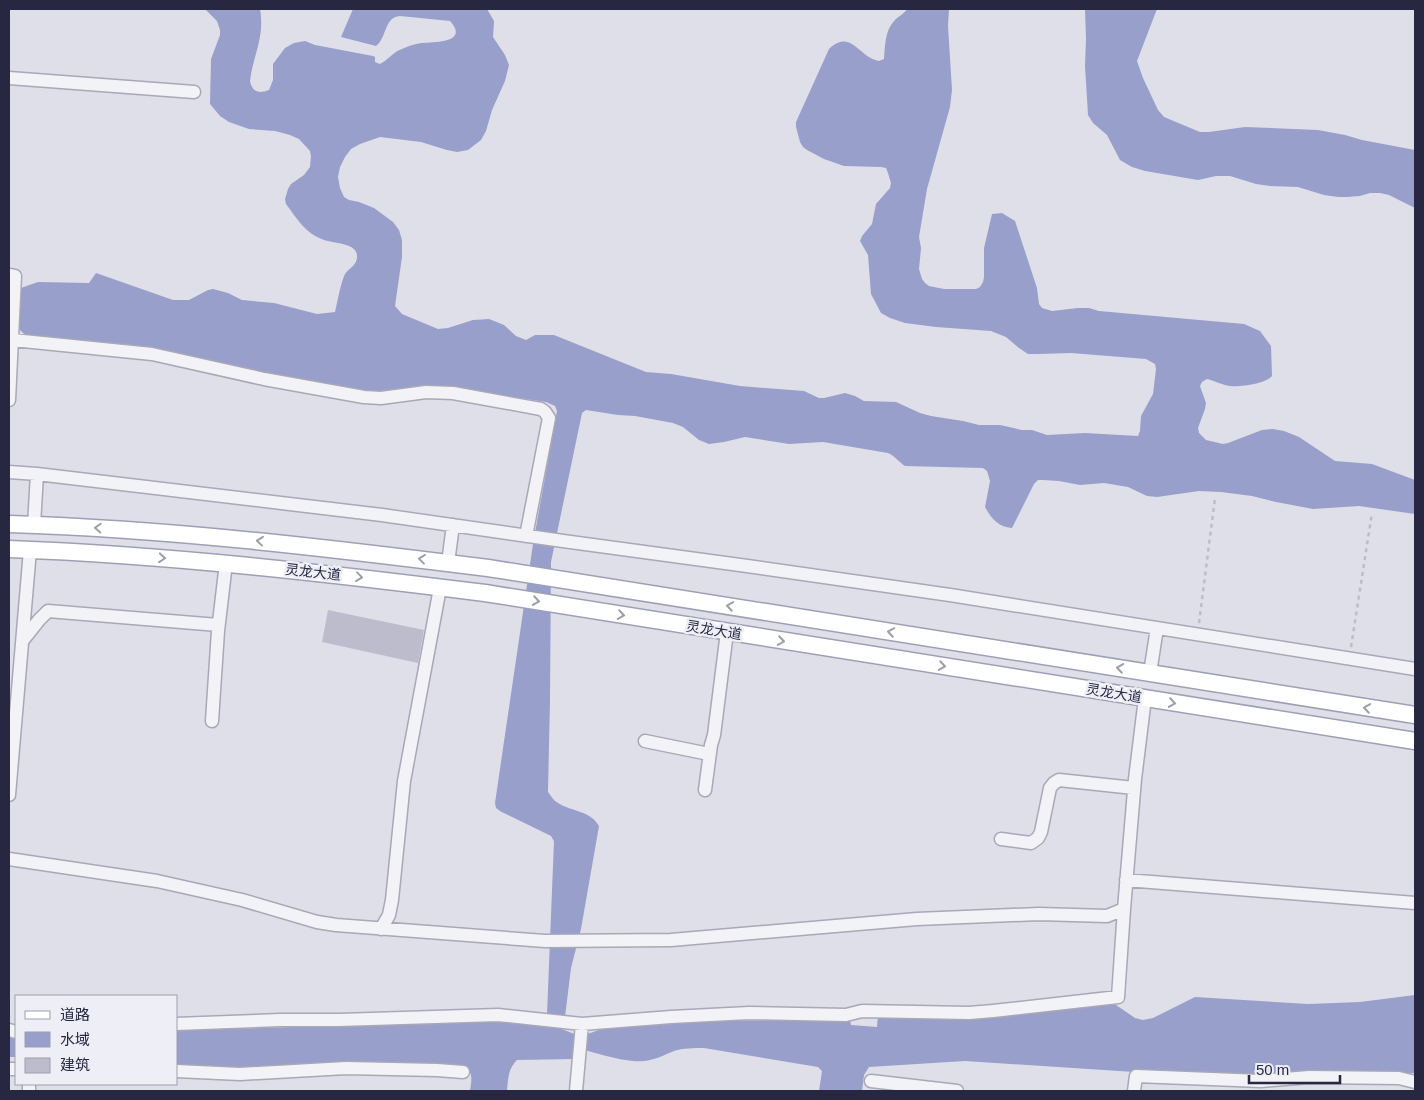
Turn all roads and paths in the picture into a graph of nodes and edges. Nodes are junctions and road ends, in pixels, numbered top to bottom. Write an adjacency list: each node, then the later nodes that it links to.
1 (9, 78): 2 (street)
2 (194, 92)
3 (13, 280): 4 (street)
4 (13, 335): 5 (street); 14 (street)
5 (9, 386): 6 (street)
6 (9, 400)
7 (9, 472): 8 (street)
8 (37, 474): 12 (street); 13 (street)
9 (1215, 498): 23 (path)
10 (1372, 513): 25 (path)
11 (9, 524): 12 (main road, 灵龙大道)
12 (34, 525): 18 (main road, 灵龙大道, one-way to 12)
13 (453, 525): 14 (street); 18 (street)
14 (528, 536): 21 (street)
15 (9, 550): 16 (main road, 灵龙大道)
16 (30, 550): 17 (main road, 灵龙大道, one-way to 17); 24 (street)
17 (226, 563): 19 (main road, 灵龙大道, one-way to 19); 20 (street)
18 (448, 563): 27 (main road, 灵龙大道, one-way to 18)
19 (440, 588): 22 (main road, 灵龙大道, one-way to 22); 42 (street)
20 (218, 625): 24 (street); 30 (street)
21 (1157, 628): 23 (street); 27 (street)
22 (728, 632): 28 (main road, 灵龙大道, one-way to 28); 33 (street)
23 (1197, 634): 25 (street)
24 (22, 641): 36 (street)
25 (1349, 659): 26 (street)
26 (1415, 669)
27 (1150, 673): 29 (main road, 灵龙大道, one-way to 27)
28 (1145, 698): 32 (main road, 灵龙大道, one-way to 32); 34 (street)
29 (1415, 715)
30 (212, 720)
31 (645, 741): 33 (street)
32 (1415, 741)
33 (710, 754): 35 (street)
34 (1134, 788): 37 (street); 39 (street)
35 (705, 790)
36 (9, 795)
37 (1001, 839)
38 (9, 859): 42 (street)
39 (1126, 880): 40 (street); 41 (street)
40 (1415, 903)
41 (1124, 909): 42 (street); 44 (street)
42 (381, 929)
43 (178, 1024): 44 (street)
44 (581, 1028): 49 (street)
45 (178, 1071): 46 (street)
46 (463, 1072)
47 (871, 1081): 50 (street)
48 (1415, 1082): 51 (street)
49 (576, 1091)
50 (957, 1091)
51 (1134, 1091)

